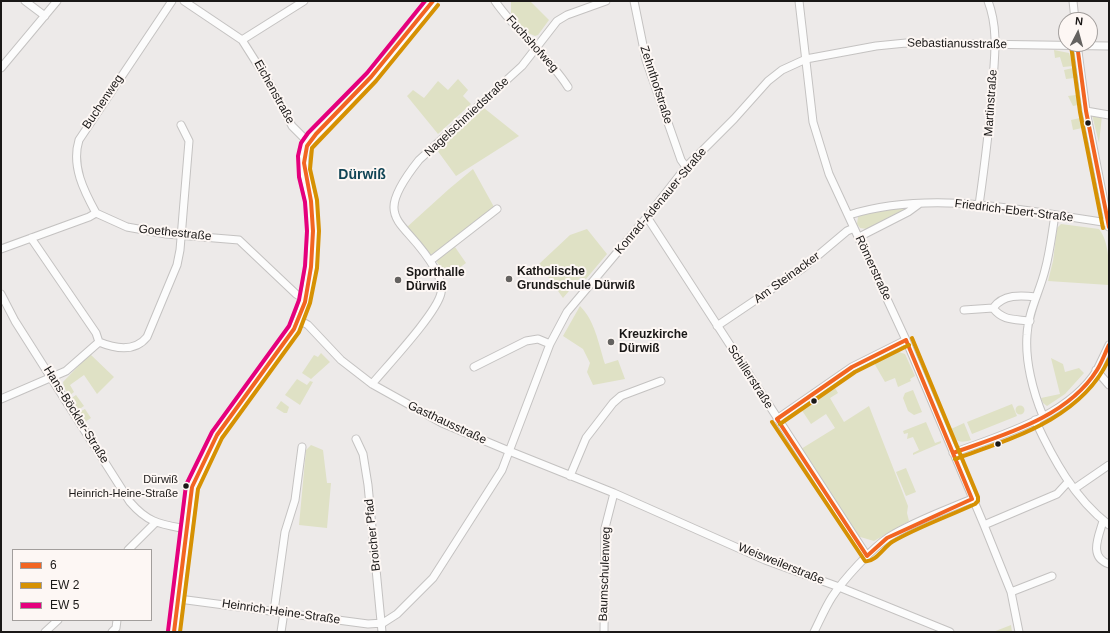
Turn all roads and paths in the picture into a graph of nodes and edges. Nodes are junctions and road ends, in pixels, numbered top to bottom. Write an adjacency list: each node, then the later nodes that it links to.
1 (25, 1): 14 (street)
2 (56, 1): 14 (street)
3 (172, 1): 33 (street, Buchenweg)
4 (184, 1): 15 (street, Eichenstraße)
5 (304, 1): 15 (street)
6 (434, 1): 28 (street)
7 (496, 1): 20 (street, Fuchshofweg)
8 (606, 1): 20 (street, Nagelschmiedstraße)
9 (634, 1): 29 (street, Zehnthofstraße)
10 (799, 1): 22 (street, Römerstraße)
11 (988, 1): 16 (street, Martinstraße)
12 (1073, 1): 13 (street)
13 (1074, 12)
14 (45, 16): 23 (street)
15 (242, 40): 28 (street, Eichenstraße)
16 (995, 44): 17 (street, Sebastianusstraße); 22 (street, Sebastianusstraße); 31 (street, Martinstraße)
17 (1058, 45)
18 (1098, 46): 19 (street, Sebastianusstraße)
19 (1109, 46)
20 (536, 49): 24 (street, Fuchshofweg); 43 (street, Nagelschmiedstraße)
21 (1078, 52): 25 (street)
22 (806, 59): 29 (street, Konrad-Adenauer-Straße); 34 (street, Römerstraße)
23 (1, 68)
24 (568, 87)
25 (1086, 111): 26 (street); 37 (street)
26 (1109, 115)
27 (181, 126): 39 (street)
28 (308, 142): 46 (street)
29 (686, 168): 36 (street, Konrad-Adenauer-Straße)
30 (919, 204): 31 (street, Friedrich-Ebert-Straße); 34 (street, Friedrich-Ebert-Straße); 40 (street)
31 (979, 205): 35 (street, Friedrich-Ebert-Straße)
32 (497, 209): 43 (street)
33 (96, 213): 39 (street, Goethestraße); 41 (street)
34 (849, 214): 38 (street, Römerstraße)
35 (1055, 215): 37 (street, Friedrich-Ebert-Straße); 45 (street)
36 (647, 217): 51 (street, Schillerstraße); 54 (street, Konrad-Adenauer-Straße)
37 (1109, 224)
38 (854, 228): 40 (street, Römerstraße); 51 (street, Am Steinacker)
39 (182, 236): 46 (street, Goethestraße); 53 (street)
40 (859, 237): 52 (street, Römerstraße)
41 (31, 238): 42 (street); 53 (street)
42 (1, 249)
43 (430, 261): 60 (street, Nagelschmiedstraße)
44 (1, 294): 58 (street, Hans-Böckler-Straße)
45 (1036, 297): 47 (street); 50 (street)
46 (304, 299): 49 (street)
47 (993, 308): 48 (street); 50 (street)
48 (964, 310)
49 (299, 320): 60 (street, Gasthausstraße); 79 (street)
50 (1030, 321): 63 (street)
51 (717, 326): 64 (street, Schillerstraße)
52 (906, 340): 64 (street); 69 (street, Römerstraße)
53 (99, 342): 58 (street)
54 (550, 344): 56 (street); 68 (street, Konrad-Adenauer-Straße)
55 (1109, 345): 57 (street)
56 (474, 367)
57 (1096, 370): 61 (street); 63 (street)
58 (53, 378): 62 (street); 76 (street, Hans-Böckler-Straße)
59 (661, 381): 71 (street)
60 (372, 384): 68 (street, Gasthausstraße)
61 (1109, 384)
62 (1, 399)
63 (1043, 416): 65 (street)
64 (777, 419): 81 (street, Schillerstraße)
65 (1035, 420): 69 (street); 72 (street)
66 (356, 439): 91 (street, Broicher Pfad)
67 (302, 448): 87 (street)
68 (509, 452): 71 (street, Gasthausstraße); 91 (street, Heinrich-Heine-Straße)
69 (953, 453): 75 (street, Römerstraße)
70 (1109, 465): 73 (street)
71 (570, 476): 74 (street, Gasthausstraße)
72 (1068, 482): 73 (street); 78 (street)
73 (1074, 489): 77 (street)
74 (614, 493): 84 (street, Weisweilerstraße); 97 (street, Baumschulenweg)
75 (972, 499): 78 (street, Römerstraße); 81 (street)
76 (155, 523): 79 (street, Hans-Böckler-Straße); 80 (street)
77 (1106, 523): 82 (street)
78 (984, 525): 85 (street, Römerstraße)
79 (186, 529): 86 (street)
80 (129, 549)
81 (868, 556): 84 (street)
82 (1109, 564)
83 (1052, 576): 85 (street)
84 (839, 587): 98 (street); 99 (street, Weisweilerstraße)
85 (1011, 592): 100 (street, Römerstraße)
86 (179, 599): 87 (street, Heinrich-Heine-Straße); 94 (street)
87 (274, 611): 88 (street, Heinrich-Heine-Straße)
88 (284, 612): 91 (street, Heinrich-Heine-Straße); 95 (street)
89 (57, 621): 92 (street)
90 (117, 621): 93 (street)
91 (383, 622): 96 (street, Broicher Pfad)
92 (45, 632)
93 (112, 632)
94 (174, 632)
95 (281, 632)
96 (382, 632)
97 (604, 632)
98 (814, 632)
99 (950, 632)
100 (1019, 632)

